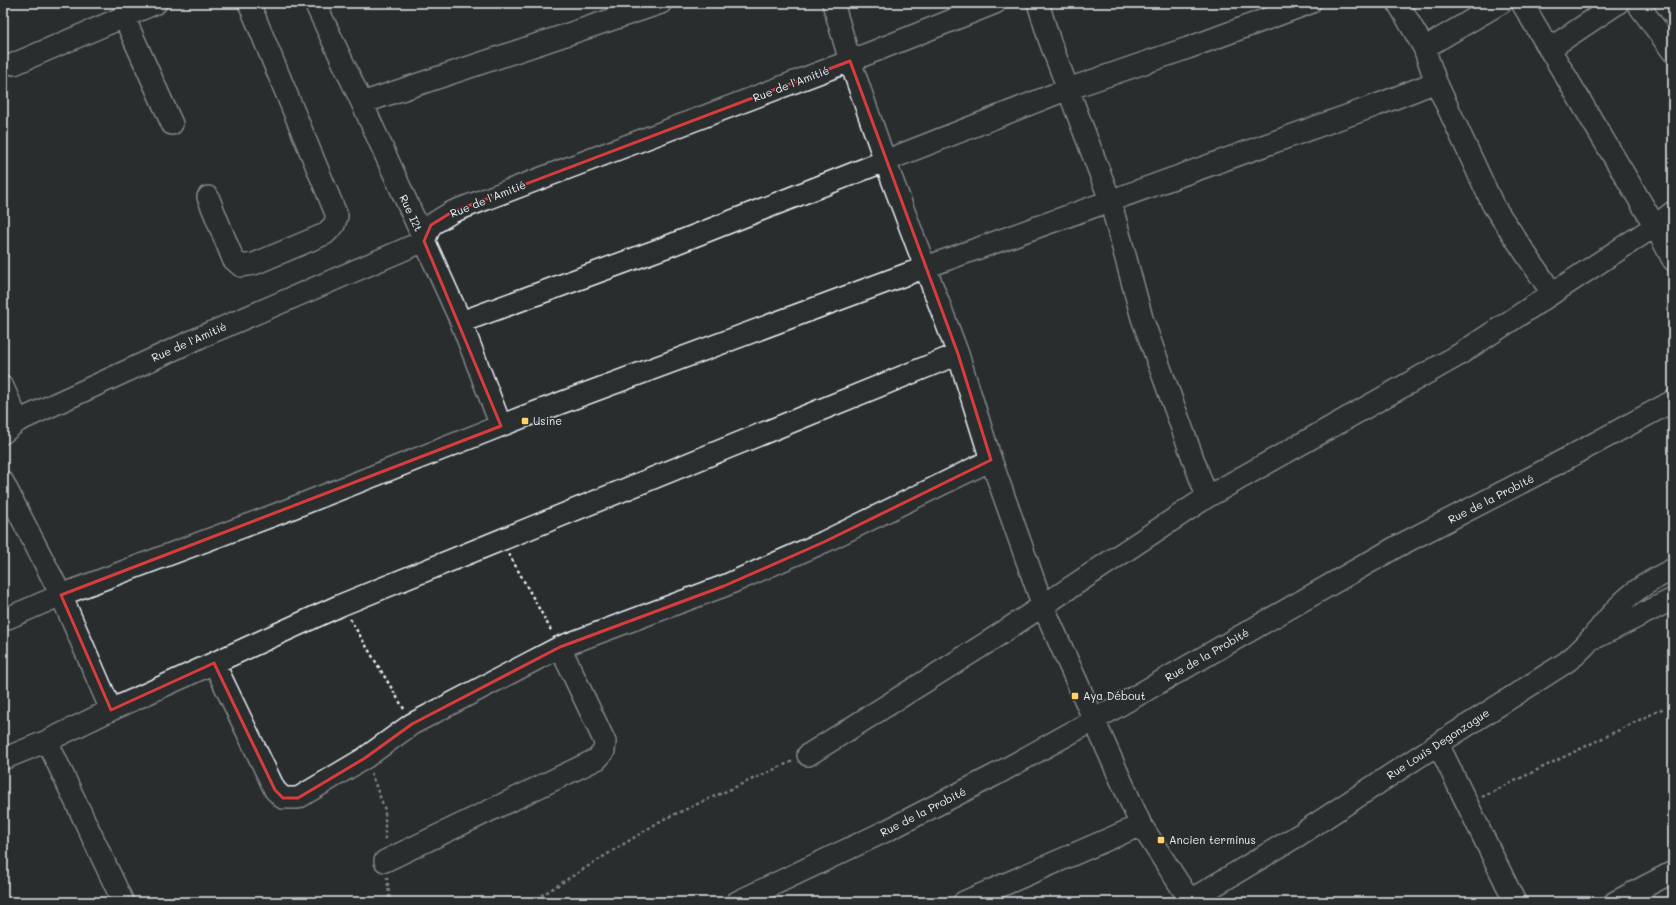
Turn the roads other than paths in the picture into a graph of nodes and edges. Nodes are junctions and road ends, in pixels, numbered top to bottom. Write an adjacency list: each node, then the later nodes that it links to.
1 (156, 3): 14 (street)
2 (249, 3): 25 (street)
3 (316, 3): 22 (street, Rue I2t)
4 (661, 3): 22 (street)
5 (833, 3): 18 (street)
6 (995, 3): 18 (street, Rue de l'Amitié)
7 (1038, 3): 21 (street)
8 (1310, 3): 21 (street)
9 (1398, 3): 15 (street)
10 (1501, 3): 15 (street)
11 (1522, 3): 16 (street)
12 (1618, 3): 16 (street)
13 (1637, 3): 17 (street)
14 (124, 17): 19 (street); 23 (street)
15 (1424, 48): 20 (street)
16 (1549, 49): 28 (street)
17 (1673, 52)
18 (850, 61): 24 (street); 29 (street, Rue de l'Amitié)
19 (14, 64)
20 (1436, 82): 26 (street); 32 (street)
21 (1068, 89): 24 (street); 26 (street)
22 (362, 104): 29 (street, Rue I2t)
23 (172, 124)
24 (885, 161): 31 (street); 33 (street)
25 (208, 197)
26 (1110, 200): 31 (street); 41 (street)
27 (1673, 212): 28 (street)
28 (1655, 226): 30 (street); 32 (street)
29 (424, 241): 33 (street, Rue I2t); 38 (street, Rue de l'Amitié)
30 (1673, 260)
31 (926, 267): 34 (street); 37 (street)
32 (1552, 293): 41 (street)
33 (461, 322): 37 (street, Rue I2t)
34 (958, 354): 39 (street); 49 (street)
35 (3, 387): 38 (street)
36 (1673, 401): 51 (street, Rue de la Probité)
37 (501, 426): 43 (street)
38 (11, 427)
39 (991, 460): 45 (street); 48 (street)
40 (3, 482): 43 (street)
41 (1207, 497): 45 (street)
42 (1673, 569): 47 (street, Rue Louis Degonzague)
43 (61, 595): 46 (street); 50 (street)
44 (1673, 599): 47 (street)
45 (1043, 606): 51 (street); 54 (street)
46 (3, 620)
47 (1591, 640): 53 (street, Rue Louis Degonzague)
48 (560, 646): 49 (street); 57 (street)
49 (214, 663): 50 (street)
50 (111, 710): 52 (street)
51 (1094, 720): 56 (street); 61 (street, Rue de la Probité)
52 (47, 741): 55 (street); 60 (street)
53 (1438, 744): 59 (street, Rue Louis Degonzague); 63 (street)
54 (808, 755)
55 (3, 759)
56 (1142, 825): 59 (street); 62 (street)
57 (385, 861)
58 (1673, 872): 64 (street)
59 (1189, 901)
60 (123, 902)
61 (737, 902)
62 (964, 902)
63 (1515, 902)
64 (1615, 902)

